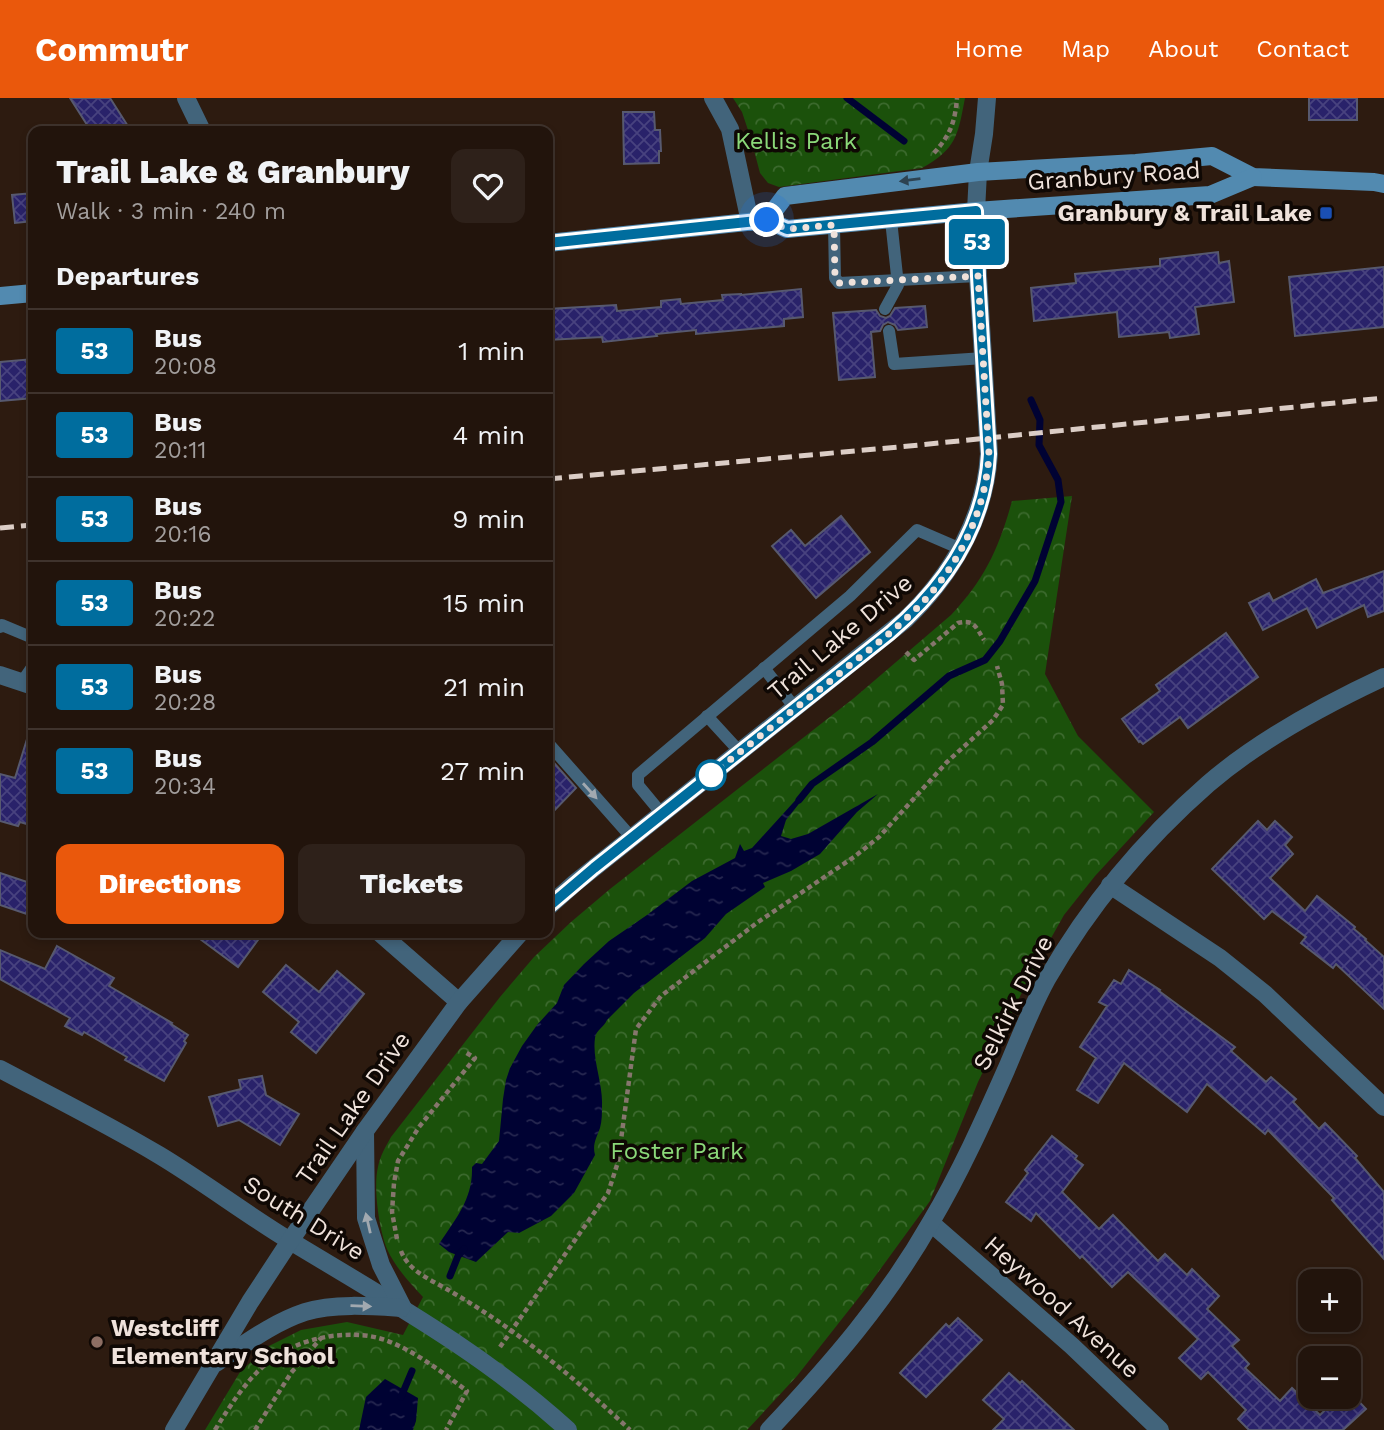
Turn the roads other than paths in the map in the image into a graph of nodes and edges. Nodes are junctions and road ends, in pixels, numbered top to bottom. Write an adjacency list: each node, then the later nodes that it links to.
1 (186, 98): 4 (street)
2 (713, 98): 10 (street)
3 (987, 98): 5 (street, Trail Lake Drive)
4 (200, 126)
5 (978, 172): 6 (main road, Granbury Road); 8 (street, Trail Lake Drive); 10 (main road, Granbury Road, one-way to 10)
6 (1252, 177): 7 (main road, Granbury Road); 8 (main road, Granbury Road)
7 (1384, 184)
8 (976, 211): 9 (main road, Granbury Road); 13 (street, Trail Lake Drive)
9 (891, 220): 11 (main road, Granbury Road); 14 (lane)
10 (758, 221): 11 (main road, Granbury Road); 12 (main road, Granbury Road)
11 (834, 225): 14 (lane)
12 (553, 242)
13 (978, 276): 14 (lane); 19 (street, Trail Lake Drive)
14 (897, 281): 17 (lane)
15 (28, 293): 16 (main road)
16 (0, 296)
17 (886, 309)
18 (889, 331): 19 (lane)
19 (984, 358): 20 (street, Trail Lake Drive)
20 (961, 549): 23 (lane); 27 (street, Trail Lake Drive)
21 (0, 627): 22 (lane)
22 (28, 636)
23 (764, 668): 27 (lane); 28 (lane)
24 (0, 675): 26 (street)
25 (1384, 677): 33 (street, Selkirk Drive)
26 (28, 684)
27 (795, 708): 30 (street, Trail Lake Drive)
28 (708, 716): 30 (lane); 31 (lane)
29 (553, 749): 32 (lane, one-way to 32)
30 (740, 752): 31 (street, Trail Lake Drive)
31 (662, 814): 32 (street, Trail Lake Drive)
32 (632, 838): 34 (street, Trail Lake Drive)
33 (1110, 885): 39 (street); 41 (street, Selkirk Drive)
34 (553, 903)
35 (386, 938): 37 (street)
36 (516, 938): 37 (street, Trail Lake Drive)
37 (459, 1002): 40 (street, Trail Lake Drive)
38 (0, 1069): 42 (street, South Drive)
39 (1384, 1107)
40 (365, 1131): 42 (street, Trail Lake Drive); 43 (street, one-way to 40)
41 (931, 1223): 47 (street, Selkirk Drive); 48 (street, Heywood Avenue)
42 (290, 1241): 43 (street, South Drive); 44 (street, Trail Lake Drive)
43 (403, 1308): 44 (street, one-way to 43); 46 (street, South Drive)
44 (211, 1367): 45 (street, Trail Lake Drive)
45 (174, 1430)
46 (568, 1430)
47 (769, 1430)
48 (1160, 1430)

